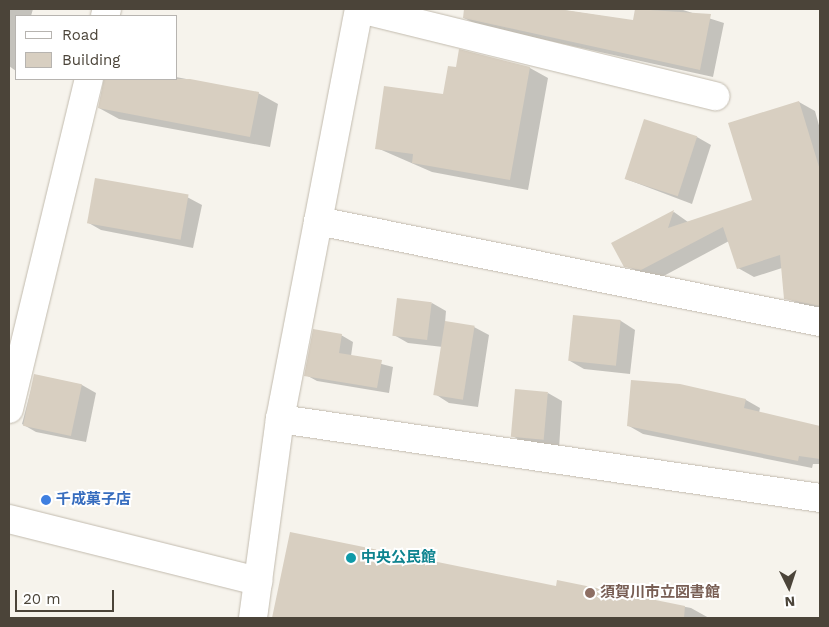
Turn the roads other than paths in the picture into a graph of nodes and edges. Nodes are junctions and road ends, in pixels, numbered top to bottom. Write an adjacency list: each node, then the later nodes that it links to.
1 (360, 9): 3 (street); 4 (street)
2 (89, 80): 6 (street)
3 (714, 96)
4 (318, 220): 5 (street); 7 (street)
5 (820, 322)
6 (9, 408)
7 (280, 419): 8 (street); 10 (street)
8 (820, 498)
9 (9, 519): 10 (street)
10 (258, 581): 11 (street)
11 (253, 618)

